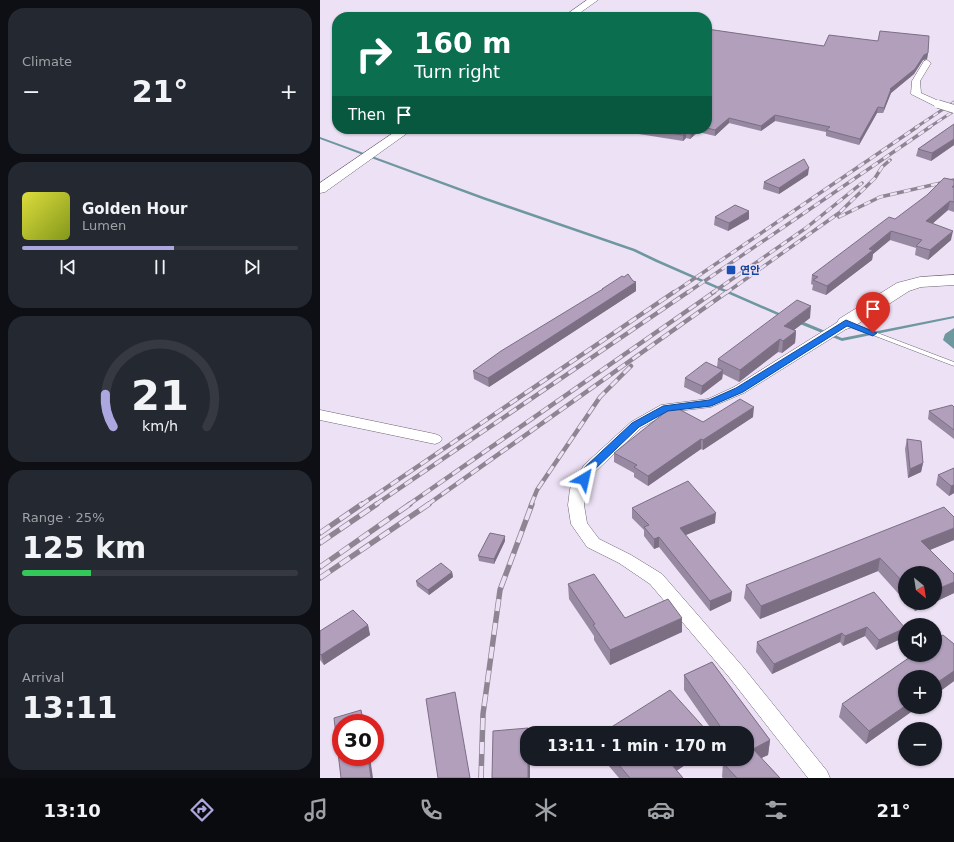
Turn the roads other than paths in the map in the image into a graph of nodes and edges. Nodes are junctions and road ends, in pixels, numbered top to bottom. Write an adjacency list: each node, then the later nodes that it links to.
1 (593, 0): 2 (street)
2 (575, 12)
3 (927, 63): 4 (street, bridge)
4 (954, 109)
5 (400, 134): 6 (street)
6 (320, 189)
7 (953, 278): 8 (main road)
8 (846, 323): 9 (lane); 12 (street)
9 (954, 364)
10 (320, 415): 11 (street)
11 (435, 439)
12 (820, 778)

